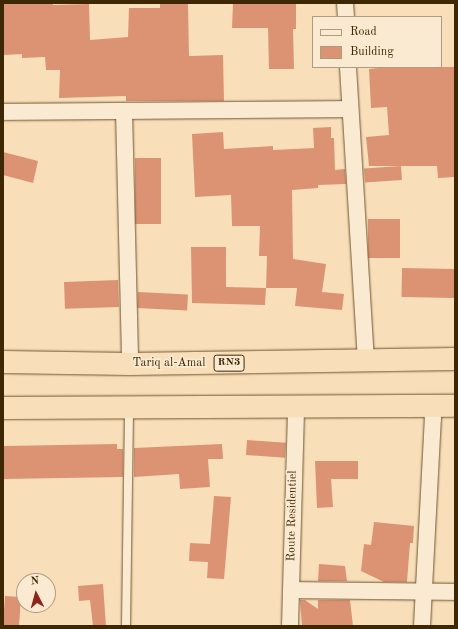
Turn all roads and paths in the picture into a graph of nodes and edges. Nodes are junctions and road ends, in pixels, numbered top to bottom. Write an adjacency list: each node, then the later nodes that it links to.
1 (345, 3): 2 (street)
2 (346, 16)
3 (348, 68): 4 (street)
4 (350, 109): 5 (street); 9 (street)
5 (124, 111): 6 (street); 10 (street)
6 (3, 112)
7 (455, 359): 9 (highway, Tariq al-Amal / RN3)
8 (3, 362): 10 (highway, Tariq al-Amal / RN3)
9 (366, 362): 10 (highway, Tariq al-Amal / RN3)
10 (130, 364)
11 (296, 406): 12 (highway); 14 (highway); 16 (street, Route Residentiel)
12 (431, 406): 13 (highway); 17 (street)
13 (455, 406)
14 (129, 407): 15 (highway); 19 (lane)
15 (3, 408)
16 (292, 590): 17 (street); 20 (street, Route Residentiel)
17 (422, 592): 18 (street); 21 (street)
18 (455, 592)
19 (126, 626)
20 (290, 626)
21 (422, 626)

